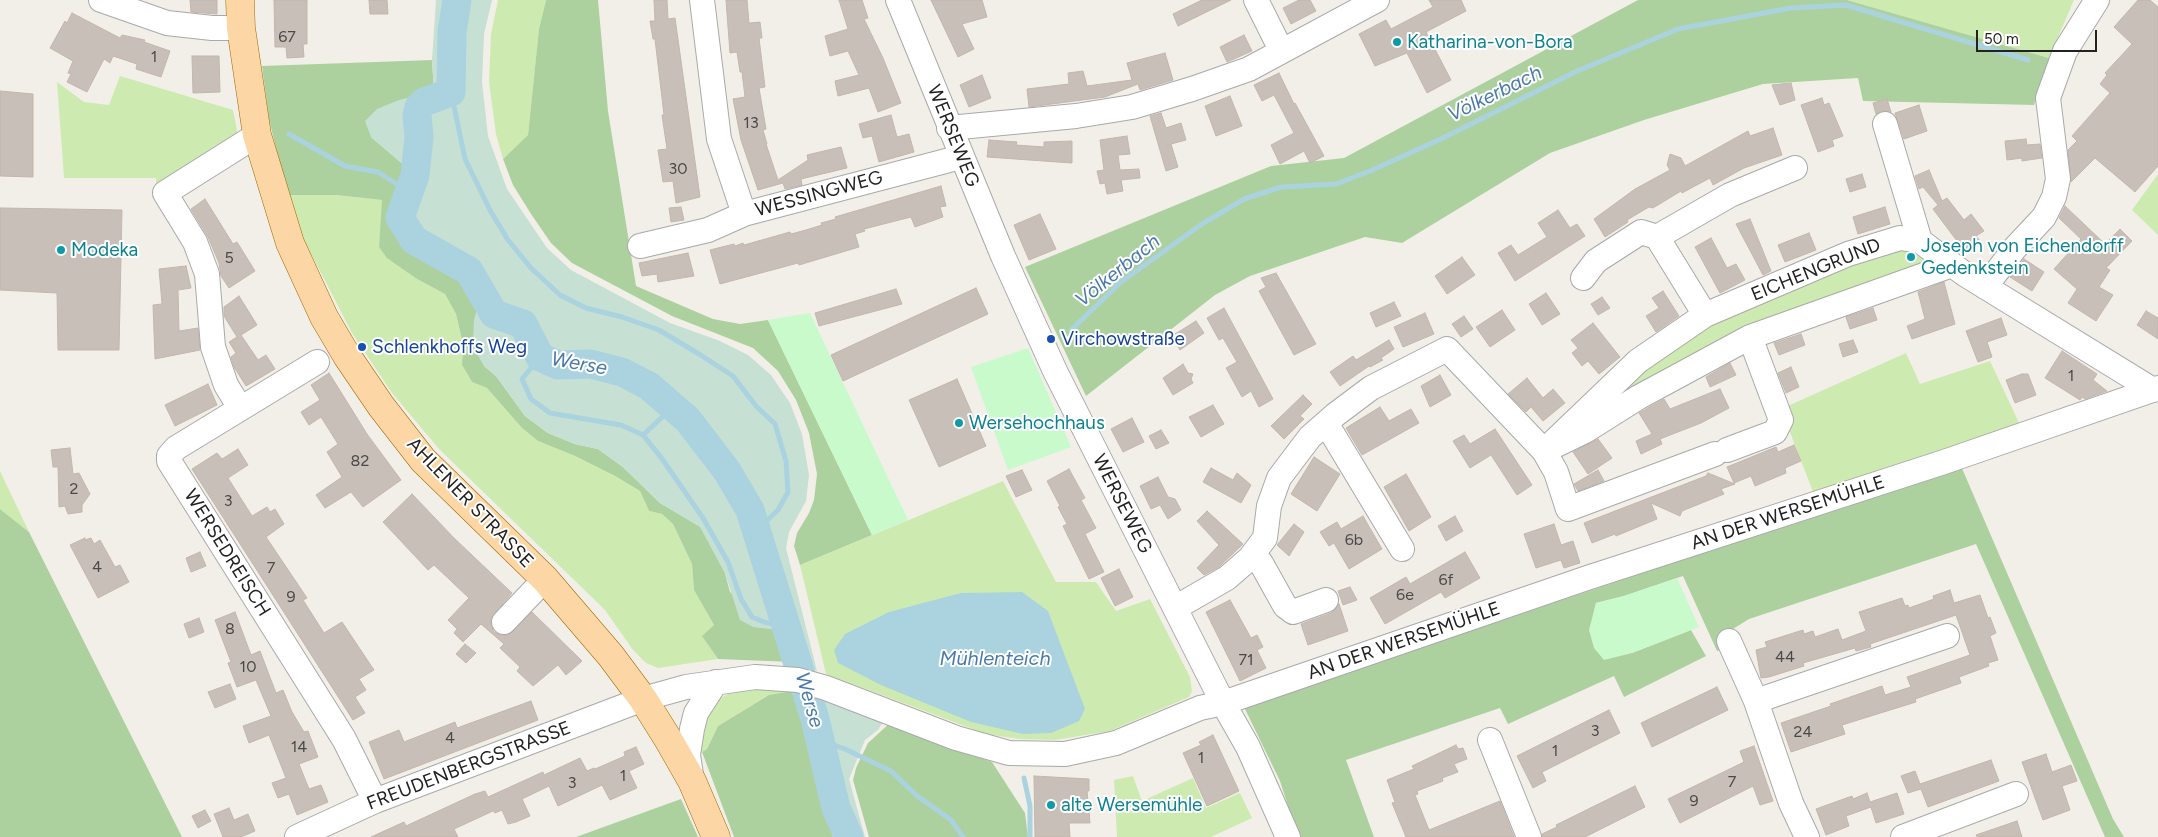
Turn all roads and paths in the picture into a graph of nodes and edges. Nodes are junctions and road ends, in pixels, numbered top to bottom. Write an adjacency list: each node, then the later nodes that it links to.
1 (102, 0): 8 (street)
2 (240, 0): 8 (main road, AHLENER STRASSE)
3 (702, 0): 15 (street, WESSINGWEG)
4 (898, 0): 11 (street, WERSEWEG)
5 (1256, 0): 9 (street)
6 (1377, 0): 9 (street)
7 (2097, 0): 21 (street)
8 (241, 28): 12 (main road, AHLENER STRASSE)
9 (1281, 50): 11 (street)
10 (1885, 124): 17 (street)
11 (950, 128): 13 (street, WERSEWEG)
12 (257, 135): 26 (street); 31 (main road, AHLENER STRASSE)
13 (962, 156): 15 (street, WESSINGWEG); 33 (street, WERSEWEG)
14 (1795, 168): 16 (street)
15 (744, 214): 18 (street)
16 (1657, 237): 20 (street); 22 (street)
17 (1920, 240): 19 (street); 22 (street, EICHENGRUND)
18 (640, 246)
19 (1952, 265): 21 (street); 23 (street, EICHENGRUND)
20 (1583, 278)
21 (1985, 287): 25 (street)
22 (1705, 316): 28 (street, EICHENGRUND)
23 (1750, 337): 28 (street, EICHENGRUND); 28 (street)
24 (317, 362): 26 (street, WERSEDREISCH)
25 (2155, 389): 40 (street, AN DER WERSEMÜHLE)
26 (240, 408): 44 (street, WERSEDREISCH)
27 (1326, 422): 28 (street); 29 (street); 30 (street)
28 (1544, 451)
29 (1402, 550)
30 (1250, 558): 32 (street); 33 (street)
31 (545, 579): 34 (street); 38 (main road, AHLENER STRASSE)
32 (1326, 600)
33 (1175, 608): 40 (street, WERSEWEG)
34 (504, 622)
35 (1947, 636): 39 (street)
36 (1729, 641): 39 (street)
37 (716, 682): 38 (street, AN DER WERSEMÜHLE); 40 (street, AN DER WERSEMÜHLE); 42 (street)
38 (643, 699): 42 (main road, AHLENER STRASSE); 44 (street, FREUDENBERGSTRASSE)
39 (1756, 701): 49 (street)
40 (1223, 703): 47 (street, WERSEWEG)
41 (1490, 740): 48 (street)
42 (692, 781): 46 (main road, AHLENER STRASSE)
43 (2016, 794): 50 (street)
44 (375, 801): 45 (street, FREUDENBERGSTRASSE)
45 (297, 837)
46 (716, 837)
47 (1288, 837)
48 (1529, 837)
49 (1807, 837)
50 (1903, 837)

